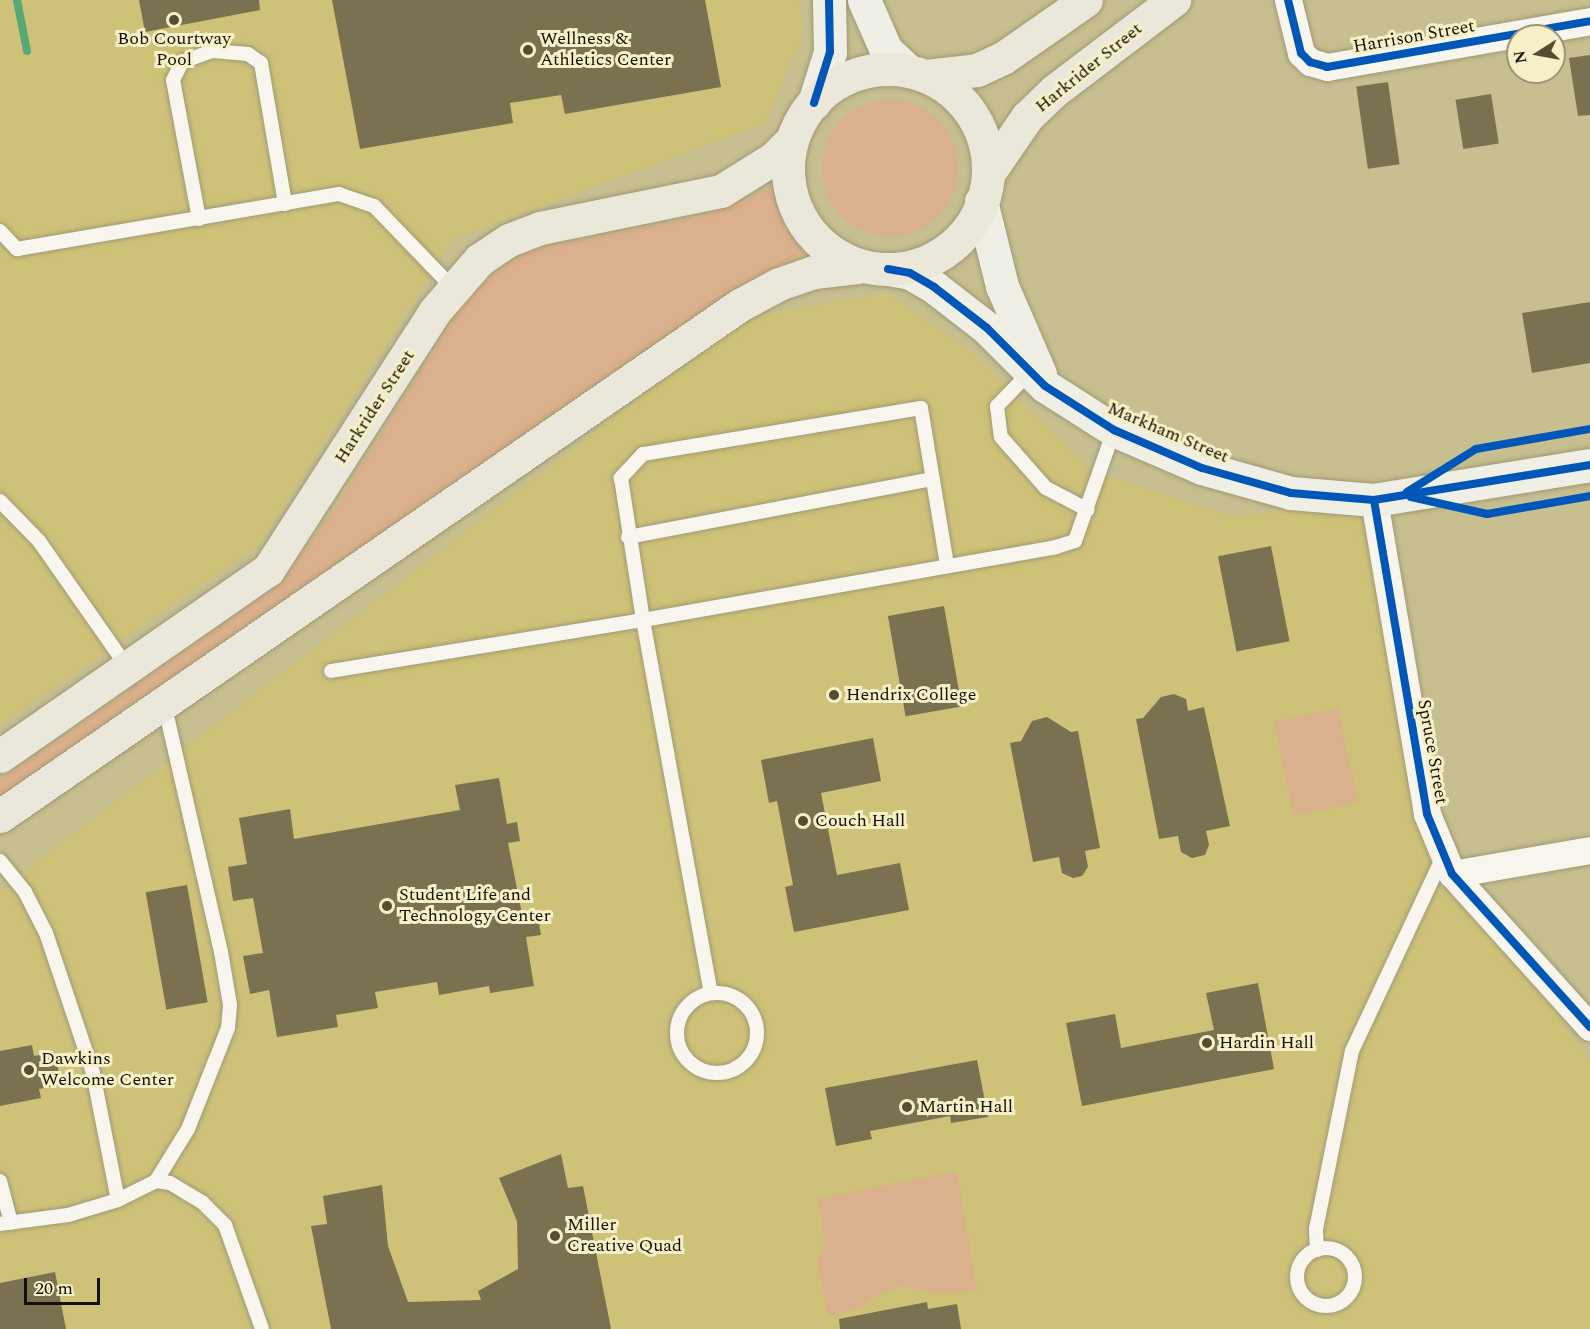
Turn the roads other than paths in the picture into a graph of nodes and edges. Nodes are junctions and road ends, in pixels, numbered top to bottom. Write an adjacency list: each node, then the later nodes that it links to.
1 (829, 0): 8 (street)
2 (864, 0): 7 (street)
3 (1086, 0): 7 (main road)
4 (1174, 0): 10 (main road, Harkrider Street)
5 (1288, 0): 6 (street, Harrison Street)
6 (1590, 21)
7 (915, 71): 8 (main road); 10 (main road)
8 (814, 103): 9 (main road)
9 (791, 141): 14 (main road); 15 (main road, Harkrider Street)
10 (985, 186): 14 (main road); 16 (street)
11 (285, 204): 12 (lane); 12 (lane); 15 (lane)
12 (199, 219): 13 (lane)
13 (0, 231)
14 (873, 268): 16 (street, Markham Street); 28 (main road)
15 (452, 287): 26 (main road, Harkrider Street)
16 (1037, 380): 17 (street, Markham Street); 22 (lane)
17 (1114, 430): 20 (street, Markham Street); 22 (lane)
18 (1590, 465): 20 (street, Markham Street)
19 (933, 478): 23 (lane); 23 (lane); 24 (lane)
20 (1374, 500): 33 (street, Spruce Street)
21 (0, 501): 26 (lane)
22 (1088, 510): 24 (lane)
23 (628, 537): 25 (lane)
24 (947, 565): 25 (lane)
25 (643, 621): 27 (lane); 34 (lane)
26 (129, 670): 29 (main road, Harkrider Street)
27 (331, 671)
28 (164, 702): 30 (main road); 37 (lane)
29 (0, 756)
30 (0, 816)
31 (1590, 850): 33 (street)
32 (0, 861): 38 (lane)
33 (1448, 864): 35 (street, Spruce Street); 40 (lane)
34 (711, 993): 34 (lane)
35 (1586, 1014)
36 (0, 1181): 39 (lane)
37 (156, 1181): 38 (lane); 41 (lane)
38 (118, 1200): 39 (lane)
39 (5, 1223)
40 (1317, 1250): 40 (lane)
41 (262, 1329)

